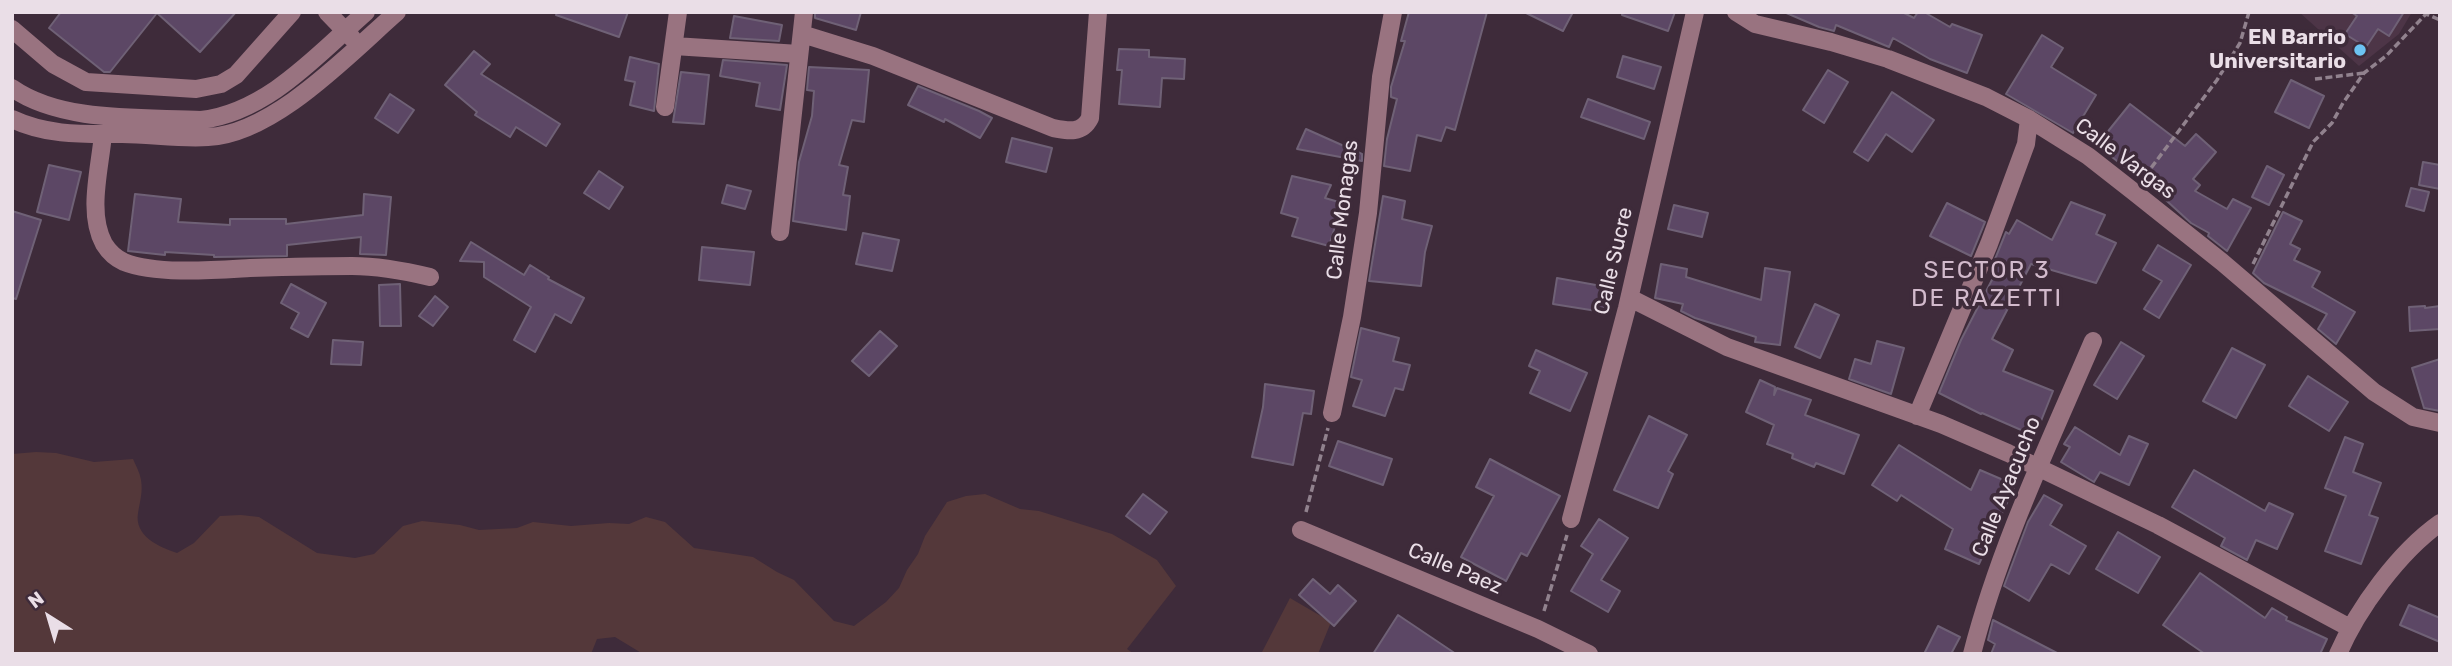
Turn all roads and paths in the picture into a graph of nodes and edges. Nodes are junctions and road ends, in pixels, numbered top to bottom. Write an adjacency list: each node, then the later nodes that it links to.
1 (292, 12): 14 (street)
2 (327, 12): 15 (street)
3 (366, 12): 15 (street)
4 (397, 12): 17 (street)
5 (678, 12): 18 (street)
6 (804, 12): 16 (street)
7 (1098, 12): 16 (street)
8 (1393, 12): 33 (street, Calle Monagas)
9 (1695, 12): 31 (street, Calle Sucre)
10 (1736, 12): 24 (street, Calle Vargas)
11 (2249, 12): 27 (path)
12 (2426, 13): 13 (path); 20 (path)
13 (2440, 19)
14 (12, 29)
15 (345, 30): 17 (street); 22 (street)
16 (802, 34): 19 (street)
17 (359, 46): 26 (street)
18 (674, 46): 19 (street); 23 (street)
19 (799, 54): 28 (street)
20 (2364, 73): 21 (path); 30 (path)
21 (2315, 79)
22 (12, 88)
23 (665, 107)
24 (2029, 118): 27 (street, Calle Vargas); 34 (street)
25 (12, 119): 26 (street)
26 (103, 134): 29 (street)
27 (2134, 192): 30 (street, Calle Vargas)
28 (780, 232)
29 (430, 277)
30 (2244, 281): 35 (street, Calle Vargas)
31 (1630, 298): 34 (street); 37 (street, Calle Sucre)
32 (2093, 341): 36 (street, Calle Ayacucho)
33 (1332, 413): 39 (path)
34 (1917, 416): 36 (street)
35 (2440, 423)
36 (2039, 467): 40 (street); 43 (street, Calle Ayacucho)
37 (1572, 519): 41 (path)
38 (2440, 523): 40 (street)
39 (1301, 530): 41 (street, Calle Paez)
40 (2350, 628): 44 (street)
41 (1538, 629): 42 (street, Calle Paez)
42 (1590, 654)
43 (1972, 654)
44 (2338, 654)

